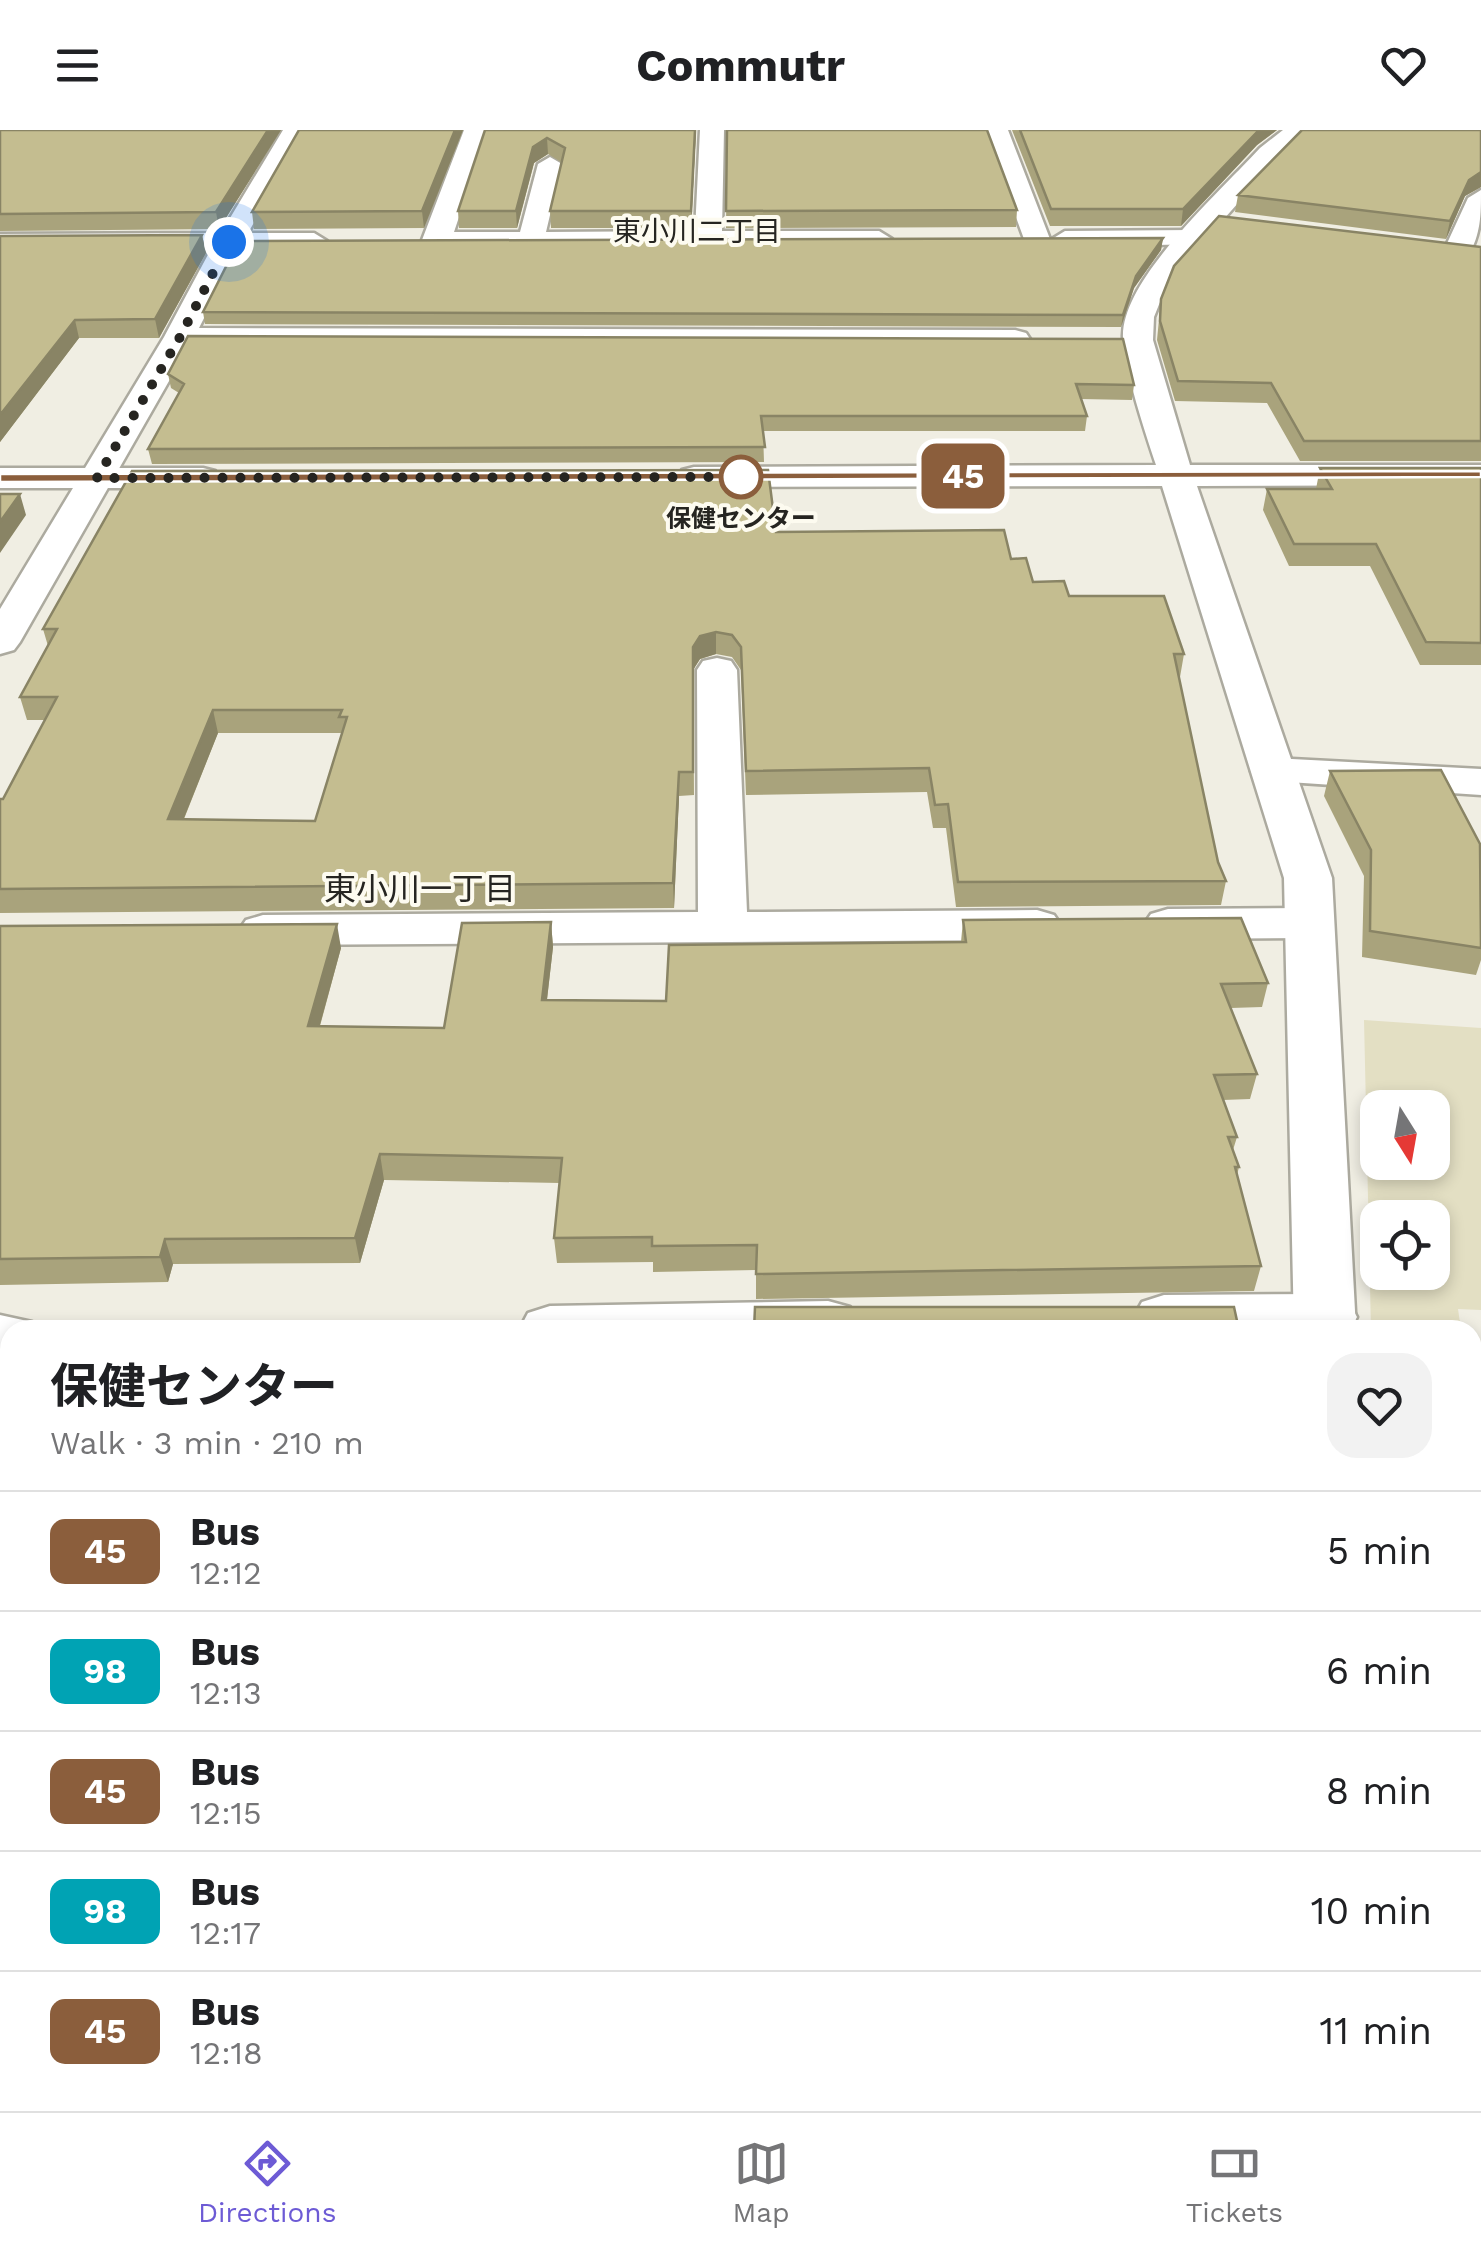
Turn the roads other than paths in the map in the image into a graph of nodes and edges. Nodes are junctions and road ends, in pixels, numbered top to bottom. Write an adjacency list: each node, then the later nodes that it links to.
1 (295, 130): 19 (street)
2 (476, 130): 14 (street)
3 (712, 130): 10 (street)
4 (996, 130): 13 (street)
5 (1297, 130): 9 (street)
6 (550, 164): 15 (street)
7 (1481, 198): 20 (street)
8 (1248, 226): 9 (street)
9 (1201, 229): 13 (street); 24 (street)
10 (708, 239): 11 (street); 15 (street)
11 (902, 239)
12 (998, 239): 13 (street)
13 (1037, 239)
14 (438, 240): 15 (street); 17 (street)
15 (531, 240)
16 (343, 241): 19 (street)
17 (400, 241)
18 (0, 242): 19 (street)
19 (229, 242): 21 (street)
20 (1459, 252)
21 (180, 337): 22 (street); 27 (street)
22 (1038, 339)
23 (1481, 475): 24 (street)
24 (1176, 476): 25 (street); 31 (street)
25 (656, 477)
26 (0, 478): 27 (street)
27 (97, 478): 28 (street); 29 (street)
28 (237, 478)
29 (0, 642)
30 (716, 670): 36 (street)
31 (1273, 771): 32 (street); 33 (street)
32 (1481, 782)
33 (1308, 924): 35 (street); 40 (street)
34 (1074, 925): 36 (street)
35 (1132, 925)
36 (722, 928): 37 (street)
37 (215, 931)
38 (1108, 1319): 39 (street)
39 (1162, 1320)
40 (1325, 1320)

